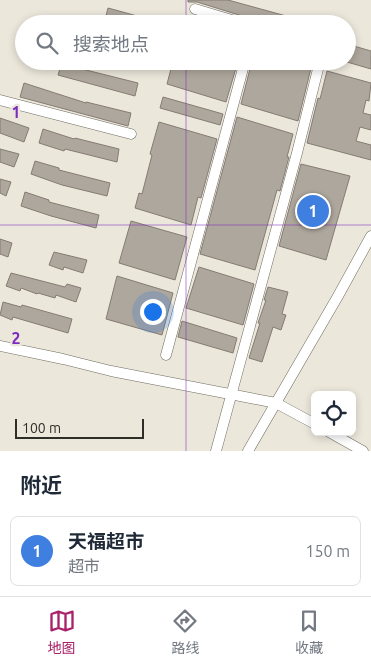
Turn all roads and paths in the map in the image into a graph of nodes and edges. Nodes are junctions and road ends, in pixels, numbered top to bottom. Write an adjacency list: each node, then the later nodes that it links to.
1 (195, 9): 2 (street)
2 (215, 15)
3 (244, 70): 9 (street)
4 (318, 70): 10 (street)
5 (0, 100): 6 (street)
6 (131, 134)
7 (371, 236): 11 (street)
8 (0, 346): 10 (street)
9 (166, 355)
10 (232, 394): 11 (street); 14 (street)
11 (276, 403): 12 (street); 15 (street)
12 (311, 422)
13 (336, 436): 16 (street)
14 (216, 451)
15 (248, 451)
16 (363, 451)

